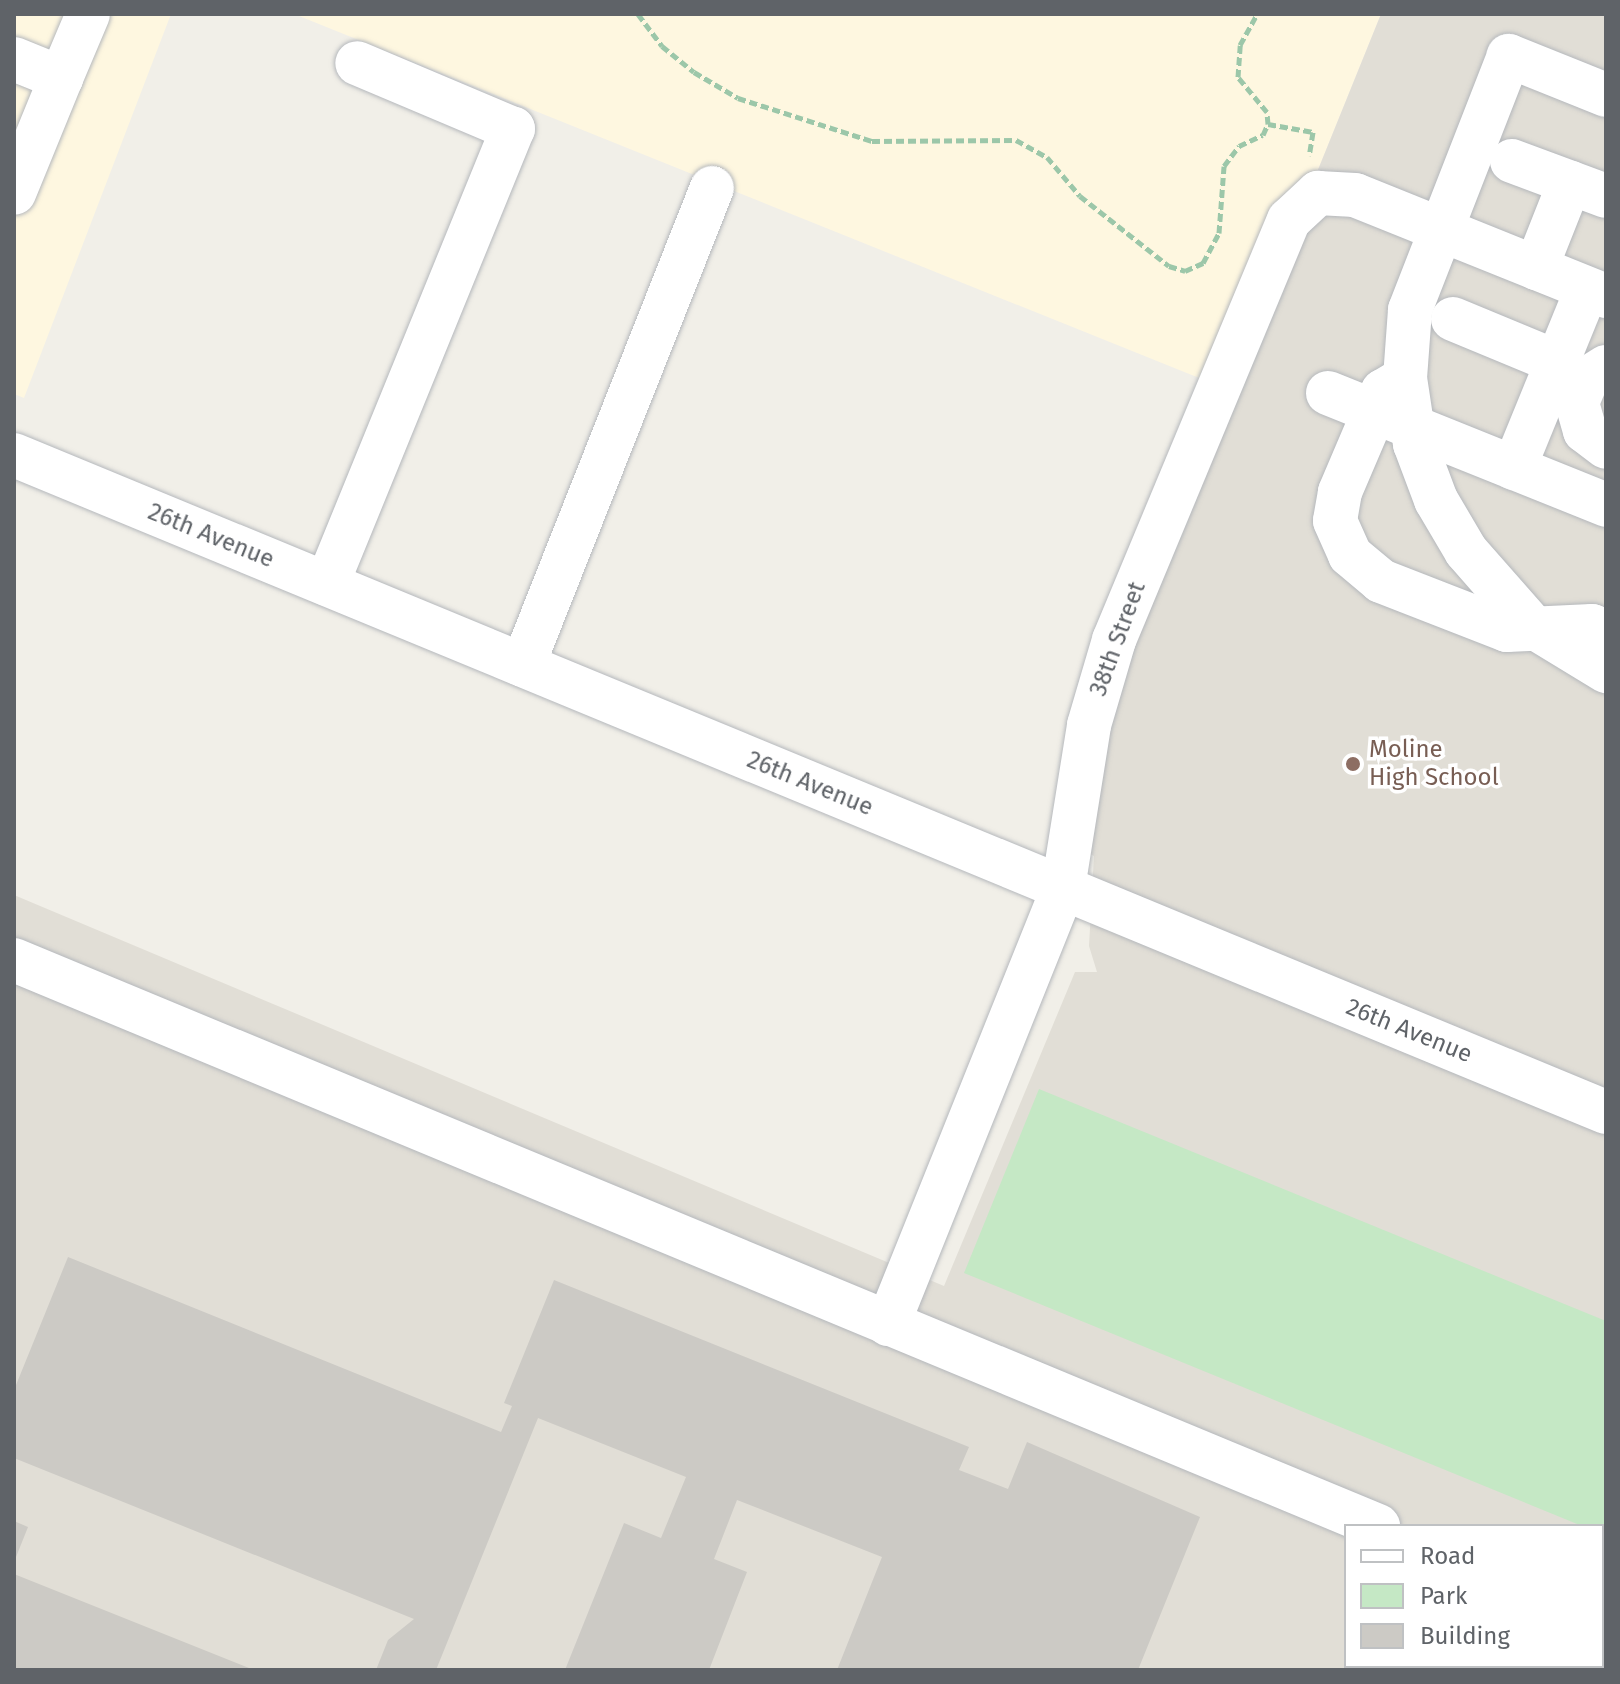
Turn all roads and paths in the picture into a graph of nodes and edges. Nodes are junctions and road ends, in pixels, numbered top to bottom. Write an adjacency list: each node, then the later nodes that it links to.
1 (88, 14): 6 (street)
2 (638, 14): 8 (path)
3 (1257, 14): 8 (path)
4 (14, 59): 6 (street)
5 (357, 63): 25 (street)
6 (61, 78): 13 (street)
7 (1606, 95): 14 (street)
8 (1268, 124): 9 (path)
9 (1313, 132)
10 (1512, 161): 12 (street)
11 (712, 188): 28 (street)
12 (1588, 189): 15 (street)
13 (14, 193)
14 (1439, 229): 15 (street, 38th Street); 20 (street); 30 (street, 38th Street)
15 (1536, 268): 16 (street, 38th Street)
16 (1596, 293): 18 (street)
17 (1453, 319): 18 (street)
18 (1573, 376): 21 (street); 23 (street)
19 (1328, 393): 20 (street)
20 (1393, 419): 23 (street); 26 (street); 26 (street)
21 (1606, 447)
22 (14, 455): 25 (street, 26th Avenue)
23 (1514, 468): 24 (street)
24 (1606, 505)
25 (327, 584): 28 (street, 26th Avenue)
26 (1532, 626): 27 (street); 29 (street)
27 (1606, 632)
28 (523, 665): 30 (street, 26th Avenue)
29 (1606, 671)
30 (1063, 888): 34 (street, 26th Avenue); 35 (street, 38th Street)
31 (14, 960): 33 (street)
32 (14, 986): 33 (street)
33 (76, 986): 35 (street)
34 (1606, 1112)
35 (888, 1324): 36 (street)
36 (1373, 1524)

